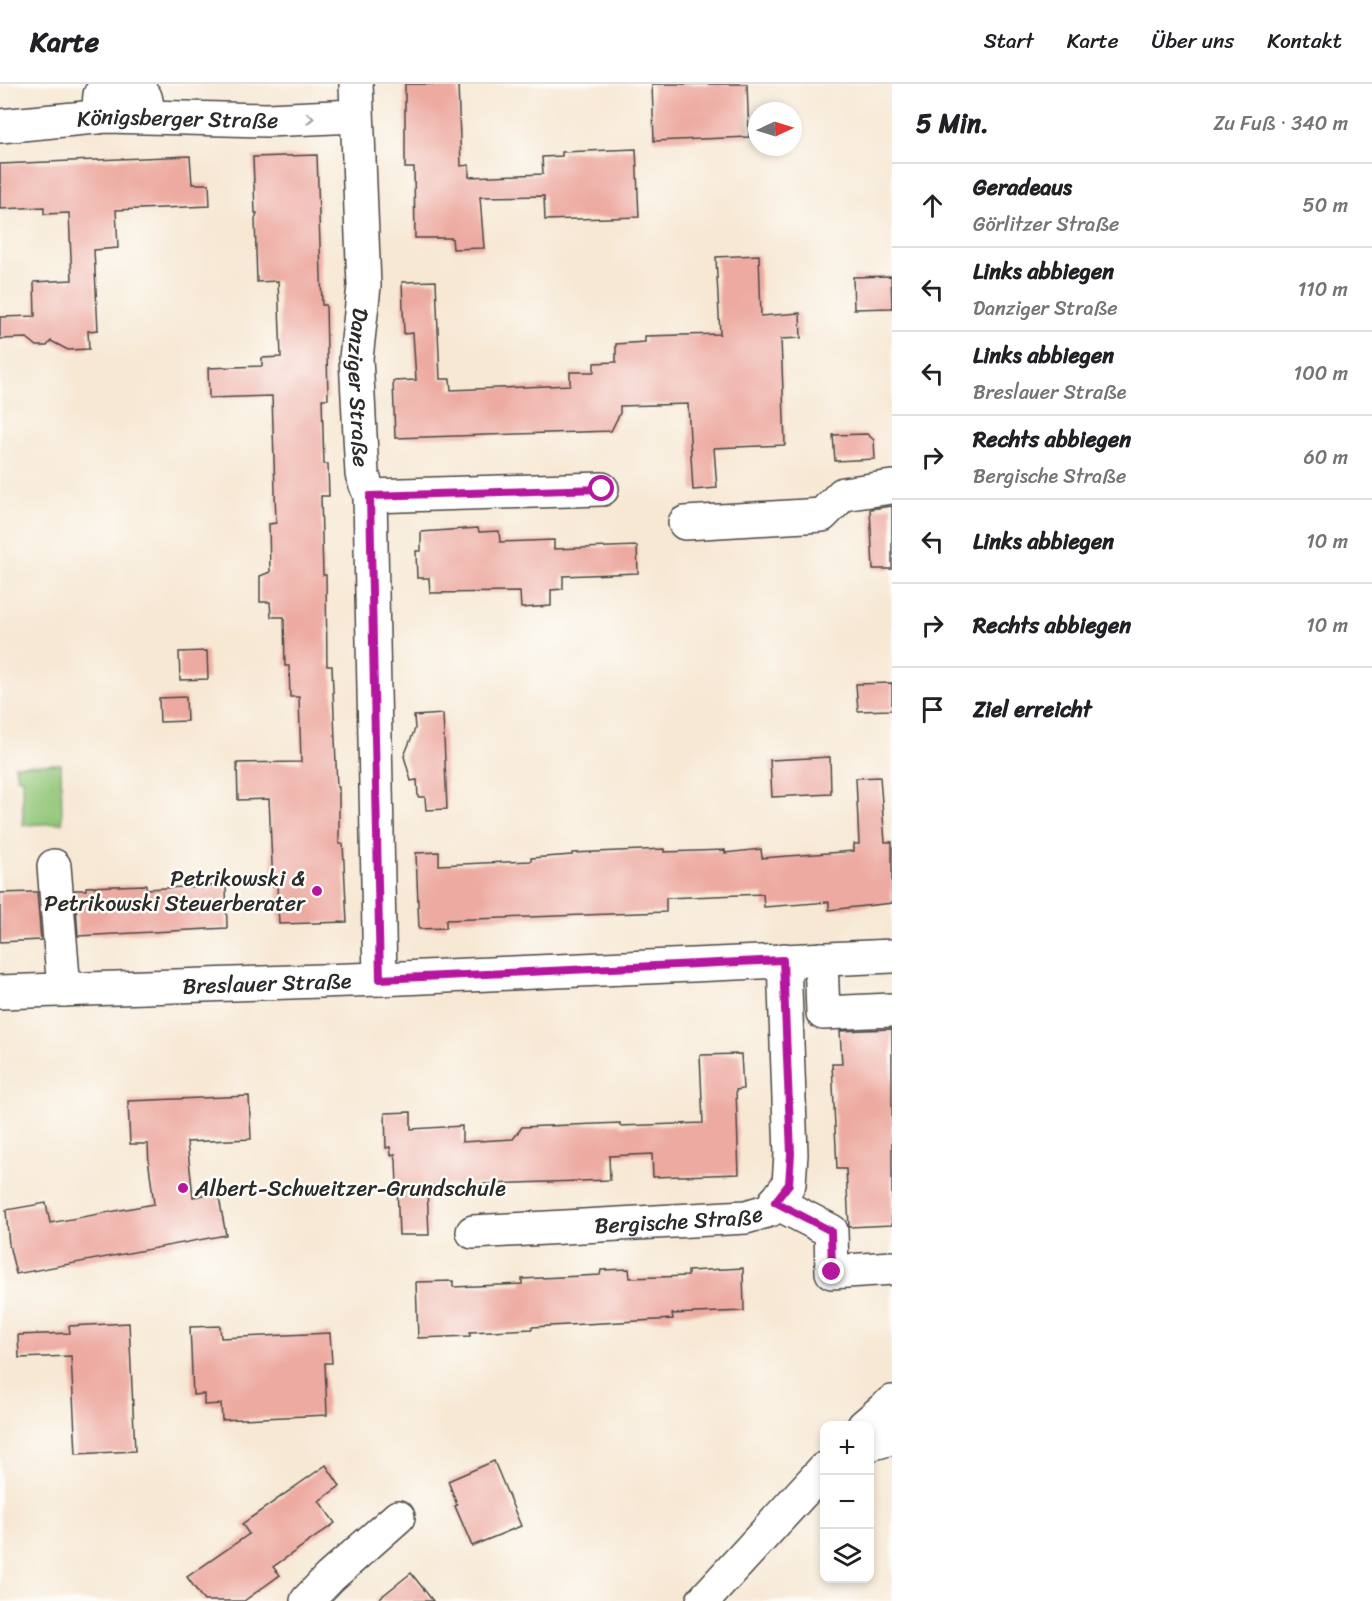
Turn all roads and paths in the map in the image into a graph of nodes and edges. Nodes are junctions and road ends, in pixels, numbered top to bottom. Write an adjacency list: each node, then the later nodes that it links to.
1 (356, 84): 2 (main road, Danziger Straße)
2 (356, 116): 3 (main road, Königsberger Straße, one-way to 2); 6 (main road, Danziger Straße)
3 (0, 126)
4 (892, 487): 7 (main road)
5 (602, 489): 6 (main road)
6 (370, 496): 12 (main road, Danziger Straße)
7 (685, 523)
8 (54, 866): 13 (main road)
9 (892, 956): 10 (main road, Breslauer Straße)
10 (821, 958): 11 (main road, Breslauer Straße); 15 (main road)
11 (783, 960): 12 (main road, Breslauer Straße); 16 (main road, Bergische Straße)
12 (380, 979): 13 (main road, Breslauer Straße)
13 (64, 990): 14 (main road, Breslauer Straße)
14 (0, 992)
15 (892, 1010)
16 (775, 1202): 17 (main road, Bergische Straße); 18 (main road)
17 (473, 1232)
18 (892, 1268)
19 (892, 1402): 20 (main road)
20 (869, 1421)
21 (892, 1438): 22 (main road)
22 (874, 1443)
23 (820, 1474): 26 (main road)
24 (398, 1517): 25 (main road)
25 (308, 1601)
26 (703, 1601)

